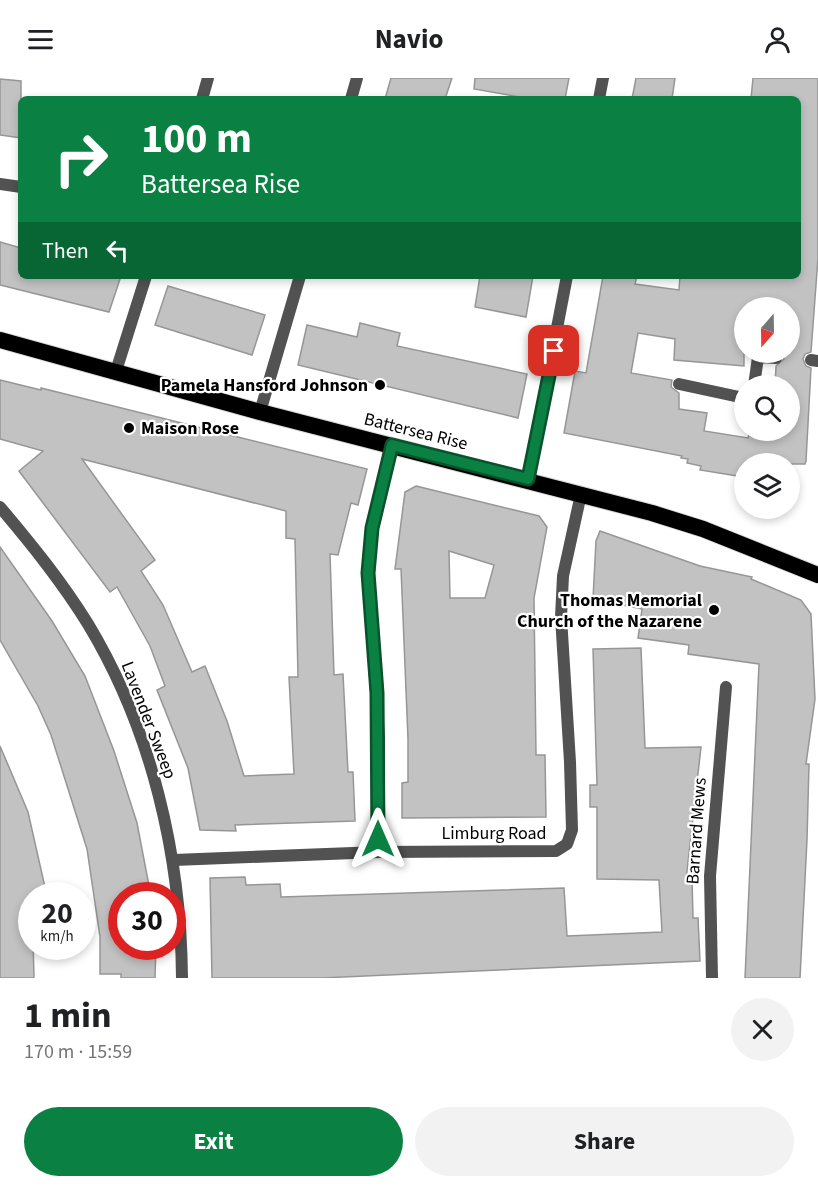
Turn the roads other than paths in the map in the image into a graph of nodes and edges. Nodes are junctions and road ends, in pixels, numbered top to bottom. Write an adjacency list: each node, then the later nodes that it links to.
1 (208, 78): 4 (street)
2 (357, 78): 5 (street)
3 (603, 78): 6 (street)
4 (203, 96)
5 (352, 96)
6 (600, 96)
7 (0, 184): 8 (street)
8 (18, 187)
9 (145, 279): 13 (street)
10 (299, 279): 16 (street)
11 (566, 279): 18 (street)
12 (0, 340): 13 (highway, Battersea Rise)
13 (116, 371): 16 (highway, Battersea Rise)
14 (679, 384): 15 (street)
15 (734, 396)
16 (260, 412): 17 (highway, Battersea Rise)
17 (392, 445): 18 (highway, Battersea Rise); 23 (street)
18 (528, 479): 19 (highway, Battersea Rise)
19 (581, 494): 21 (highway, Battersea Rise); 23 (street, Limburg Road)
20 (0, 507): 24 (street, Lavender Sweep)
21 (818, 575)
22 (726, 687): 26 (street, Barnard Mews)
23 (379, 852): 24 (street, Limburg Road)
24 (174, 860): 25 (street, Lavender Sweep)
25 (182, 978)
26 (712, 978)

